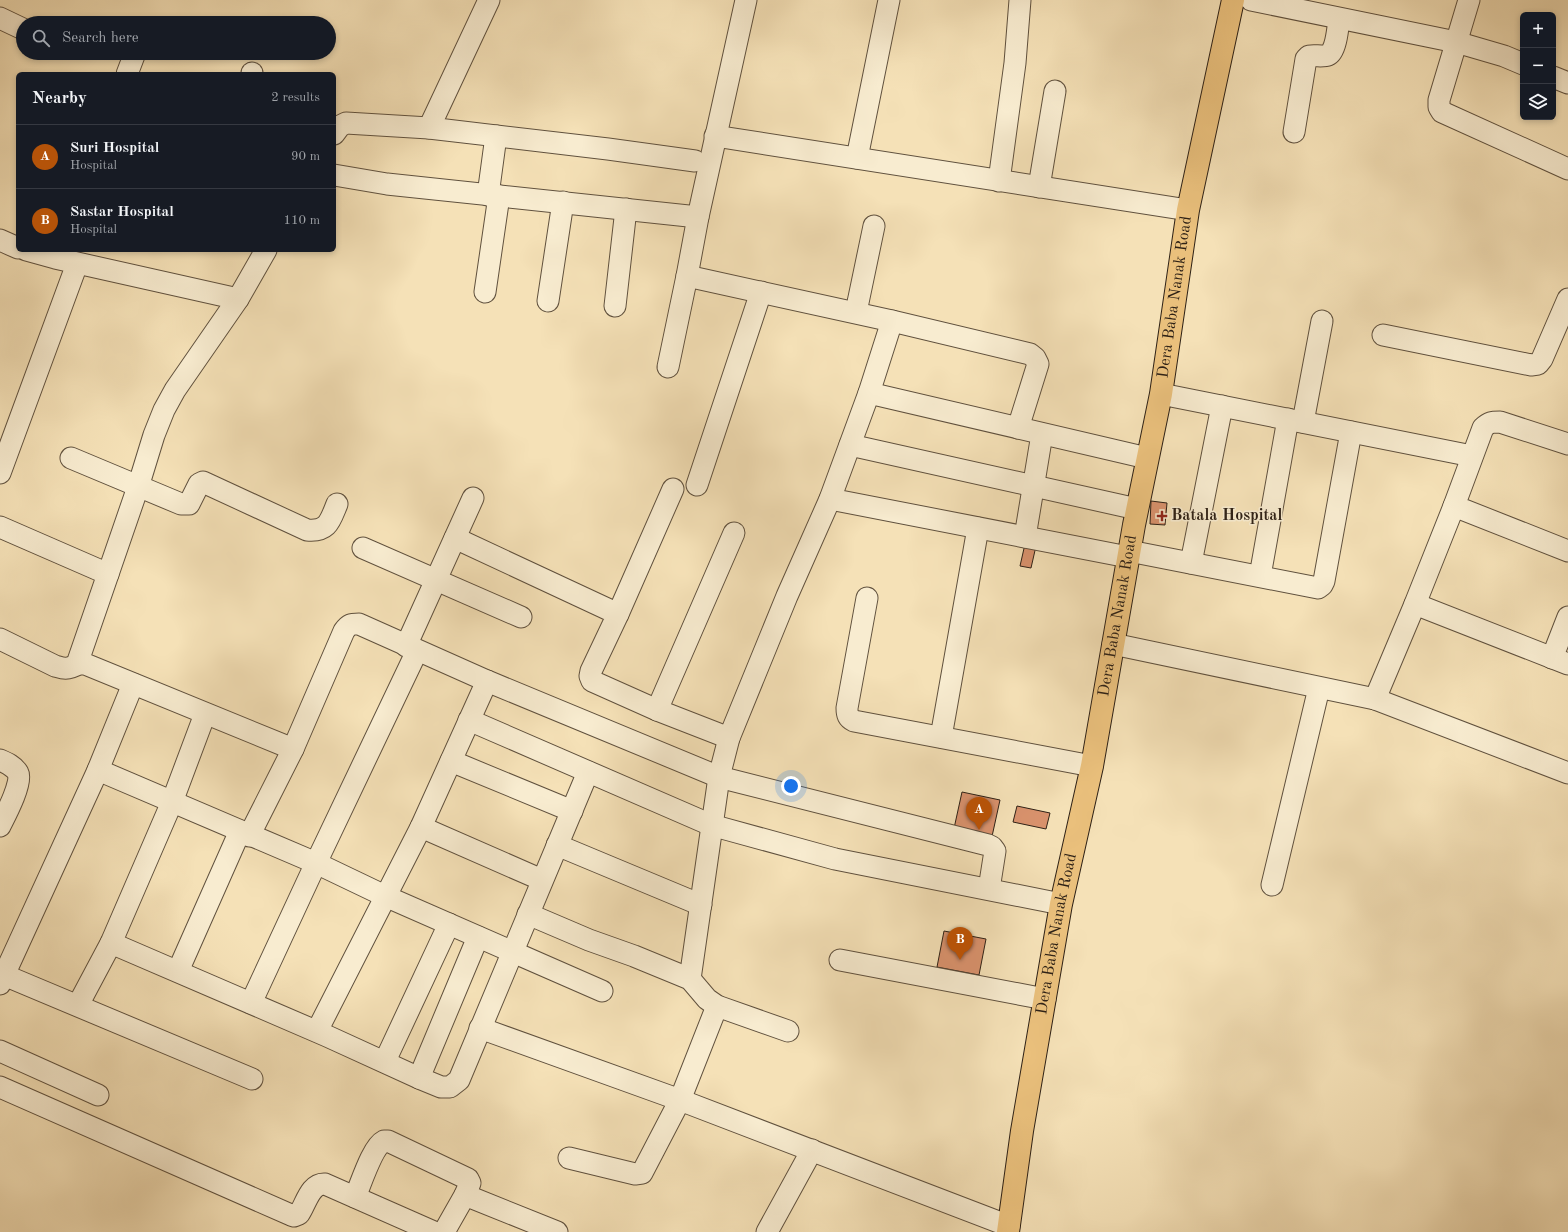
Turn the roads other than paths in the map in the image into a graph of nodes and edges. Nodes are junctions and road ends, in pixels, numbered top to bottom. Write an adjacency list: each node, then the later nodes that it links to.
1 (489, 0): 18 (street)
2 (746, 0): 22 (street)
3 (889, 0): 23 (street)
4 (1020, 0): 27 (street)
5 (1233, 0): 32 (main road, Dera Baba Nanak Road)
6 (1251, 0): 9 (street)
7 (1469, 0): 11 (street)
8 (0, 18): 10 (street)
9 (1339, 19): 11 (street); 20 (street)
10 (16, 26)
11 (1456, 42): 13 (street); 25 (street)
12 (132, 60): 14 (street)
13 (1520, 63)
14 (128, 72)
15 (1556, 78): 16 (street)
16 (1568, 83)
17 (1055, 91): 28 (street)
18 (429, 128): 19 (street); 21 (street)
19 (336, 131)
20 (1294, 132)
21 (496, 136): 24 (street); 29 (street)
22 (715, 136): 23 (street); 33 (street)
23 (857, 158): 27 (street)
24 (695, 161)
25 (1568, 169)
26 (336, 175): 29 (street)
27 (999, 181): 28 (street)
28 (1039, 187): 32 (street)
29 (493, 195): 30 (street); 41 (street)
30 (563, 202): 31 (street); 45 (street)
31 (626, 209): 33 (street); 46 (street)
32 (1188, 210): 53 (main road, Dera Baba Nanak Road)
33 (698, 217): 40 (street)
34 (874, 226): 47 (street)
35 (0, 240): 36 (street)
36 (16, 247)
37 (33, 252): 39 (street)
38 (265, 252): 43 (street)
39 (77, 264): 43 (street); 64 (street)
40 (687, 276): 42 (street); 51 (street)
41 (485, 292)
42 (761, 292): 47 (street); 65 (street)
43 (238, 299): 66 (street)
44 (1568, 299): 50 (street)
45 (548, 301)
46 (615, 306)
47 (856, 312): 48 (street)
48 (892, 321): 52 (street); 56 (street)
49 (1322, 321): 55 (street)
50 (1383, 335)
51 (668, 367)
52 (869, 393): 56 (street); 60 (street)
53 (1161, 394): 54 (street); 63 (main road, Dera Baba Nanak Road)
54 (1222, 406): 55 (street); 82 (street)
55 (1296, 421): 57 (street); 84 (street)
56 (1018, 428): 58 (street)
57 (1351, 432): 61 (street); 84 (street)
58 (1042, 434): 63 (street); 67 (street)
59 (1568, 444): 61 (street)
60 (850, 445): 67 (street); 70 (street)
61 (1472, 456): 72 (street)
62 (71, 458): 66 (street)
63 (1147, 458): 73 (main road, Dera Baba Nanak Road)
64 (0, 473)
65 (697, 485)
66 (138, 487): 71 (street); 83 (street)
67 (1033, 487): 73 (street); 77 (street)
68 (673, 489): 88 (street)
69 (473, 498): 78 (street)
70 (830, 499): 75 (street); 104 (street)
71 (337, 504)
72 (1454, 506): 80 (street); 87 (street)
73 (1137, 509): 81 (main road, Dera Baba Nanak Road)
74 (0, 527): 83 (street)
75 (978, 528): 77 (street); 103 (street)
76 (734, 533): 100 (street)
77 (1024, 537): 81 (street)
78 (455, 538): 85 (street); 88 (street)
79 (363, 548): 85 (street)
80 (1568, 551)
81 (1129, 554): 82 (street); 92 (main road, Dera Baba Nanak Road)
82 (1191, 563): 84 (street)
83 (108, 574): 95 (street)
84 (1260, 576)
85 (436, 579): 90 (street); 93 (street)
86 (867, 598): 103 (street)
87 (1415, 604): 94 (street); 99 (street)
88 (618, 614): 100 (street)
89 (1568, 616): 94 (street)
90 (520, 617)
91 (0, 639): 95 (street)
92 (1113, 644): 98 (street); 108 (main road, Dera Baba Nanak Road)
93 (412, 648): 96 (street); 105 (street); 120 (street)
94 (1560, 661)
95 (77, 664): 97 (street)
96 (487, 681): 102 (street); 112 (street)
97 (133, 684): 101 (street); 109 (street)
98 (1319, 688): 99 (street); 122 (street)
99 (1375, 699): 111 (street)
100 (657, 710): 104 (street)
101 (205, 714): 105 (street); 113 (street)
102 (469, 720): 107 (street); 110 (street)
103 (941, 737): 108 (street)
104 (728, 738): 112 (street)
105 (293, 749): 118 (street)
106 (0, 760): 116 (street)
107 (451, 761): 114 (street); 117 (street)
108 (1092, 766): 125 (main road, Dera Baba Nanak Road)
109 (98, 770): 113 (street); 134 (street)
110 (588, 772): 114 (street); 115 (street)
111 (1568, 773)
112 (719, 777): 115 (street); 123 (street)
113 (172, 802): 118 (street); 130 (street)
114 (572, 811): 119 (street)
115 (712, 825): 123 (street); 126 (street)
116 (0, 826)
117 (421, 826): 121 (street); 124 (street)
118 (245, 834): 120 (street); 133 (street)
119 (557, 845): 121 (street); 126 (street)
120 (316, 863): 124 (street); 138 (street)
121 (542, 880): 127 (street)
122 (1272, 885)
123 (989, 889): 125 (street)
124 (385, 896): 128 (street); 143 (street)
125 (1061, 904): 137 (main road, Dera Baba Nanak Road)
126 (701, 905): 135 (street)
127 (528, 914): 131 (street); 135 (street)
128 (449, 924): 129 (street); 145 (street)
129 (478, 937): 131 (street); 146 (street)
130 (111, 943): 133 (street); 139 (street)
131 (513, 952): 136 (street); 141 (street)
132 (840, 960): 137 (street)
133 (178, 971): 138 (street)
134 (2, 979): 139 (street)
135 (690, 979): 140 (street)
136 (602, 991)
137 (1045, 999): 155 (main road, Dera Baba Nanak Road)
138 (251, 1003): 143 (street)
139 (78, 1006): 147 (street)
140 (717, 1006): 142 (street); 150 (street)
141 (480, 1028): 146 (street); 150 (street)
142 (788, 1030)
143 (317, 1031): 145 (street)
144 (0, 1051): 149 (street)
145 (385, 1061): 146 (street)
146 (419, 1078)
147 (252, 1079)
148 (0, 1087): 154 (street)
149 (98, 1095)
150 (680, 1100): 151 (street); 152 (street)
151 (812, 1150): 155 (street); 159 (street)
152 (569, 1158)
153 (465, 1195): 154 (street); 157 (street); 158 (street)
154 (355, 1197): 156 (street)
155 (1008, 1229)
156 (434, 1232)
157 (444, 1232)
158 (557, 1232)
159 (767, 1232)

